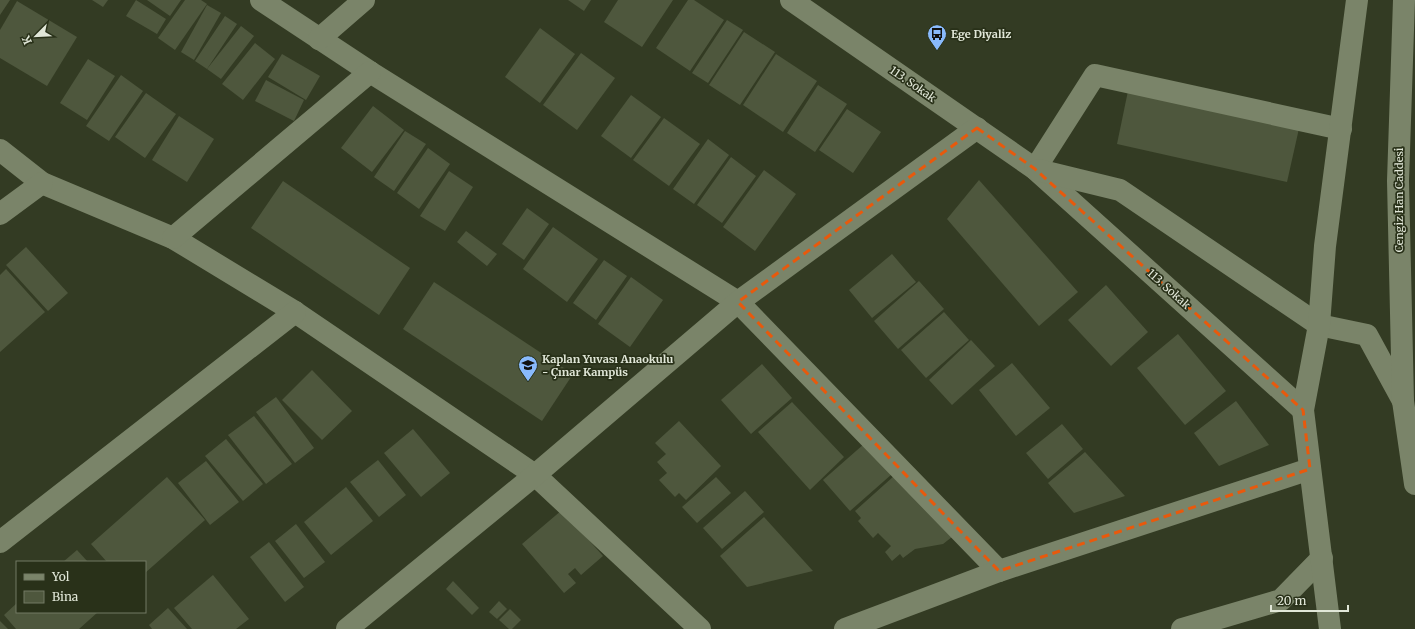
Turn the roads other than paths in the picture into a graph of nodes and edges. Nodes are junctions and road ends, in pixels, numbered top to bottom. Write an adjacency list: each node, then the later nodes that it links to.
1 (261, 0): 6 (street)
2 (364, 0): 6 (street)
3 (791, 0): 8 (street, 113. Sokak)
4 (1357, 0): 9 (street)
5 (1404, 0): 18 (street, Cengiz Han Caddesi)
6 (319, 39): 7 (street)
7 (370, 72): 14 (street); 15 (street)
8 (977, 128): 11 (street, 113. Sokak); 15 (street)
9 (1341, 129): 11 (street); 17 (street)
10 (0, 150): 12 (street)
11 (1035, 169): 17 (street, 113. Sokak); 19 (street, 113. Sokak)
12 (42, 183): 13 (street); 14 (street)
13 (0, 214)
14 (173, 238): 16 (street)
15 (738, 302): 21 (street); 25 (street)
16 (295, 312): 21 (street); 23 (street)
17 (1319, 325): 18 (street); 19 (street)
18 (1403, 401): 22 (street)
19 (1303, 410): 20 (street)
20 (1310, 469): 24 (street); 25 (street)
21 (535, 476): 26 (street); 27 (street)
22 (1415, 484)
23 (0, 542)
24 (1322, 558): 29 (street); 30 (street)
25 (999, 571): 28 (street)
26 (347, 629)
27 (700, 629)
28 (845, 629)
29 (1182, 629)
30 (1330, 629)

